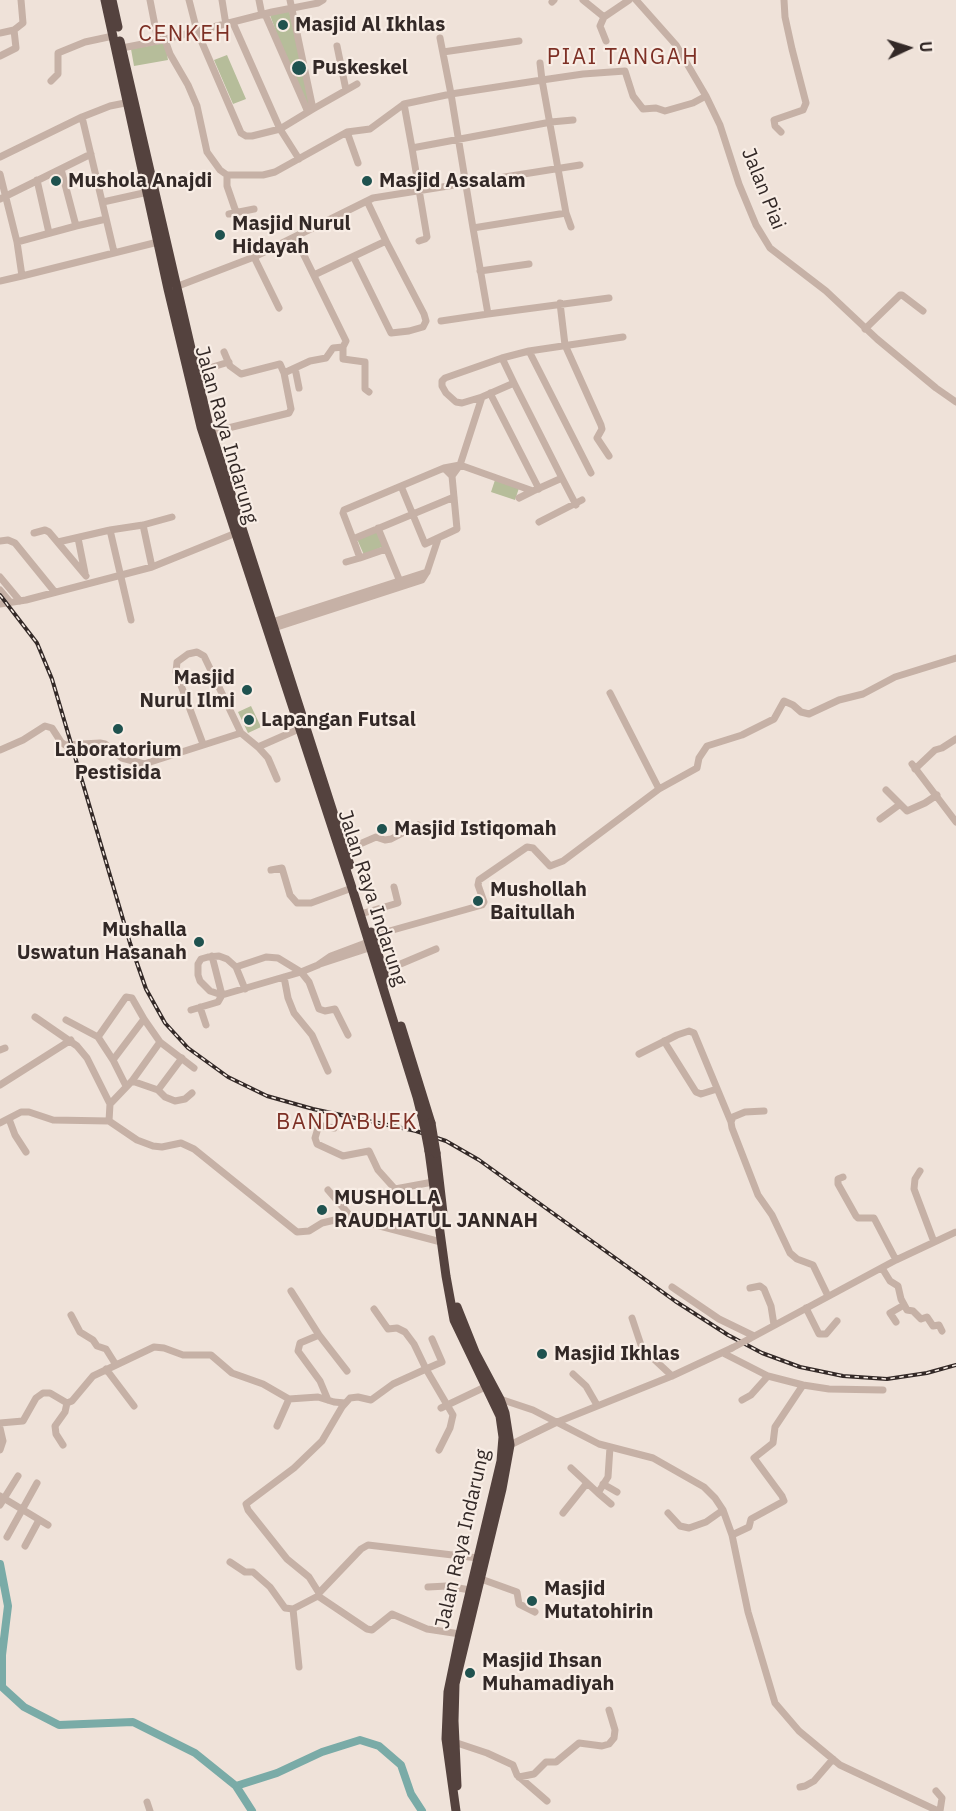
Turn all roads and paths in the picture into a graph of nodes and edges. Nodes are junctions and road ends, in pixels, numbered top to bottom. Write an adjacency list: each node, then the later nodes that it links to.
1 (21, 0): 17 (street)
2 (105, 0): 15 (highway, Jalan Raya Indarung)
3 (112, 0): 15 (highway, Jalan Raya Indarung)
4 (150, 0): 22 (street)
5 (189, 0): 18 (street)
6 (222, 0): 16 (street)
7 (259, 0): 13 (street)
8 (322, 0): 12 (street)
9 (583, 0): 14 (street)
10 (635, 0): 14 (street); 35 (street, Jalan Piai)
11 (784, 0): 44 (street)
12 (290, 4): 13 (street); 38 (street)
13 (263, 15): 16 (street); 38 (street)
14 (604, 17): 24 (street)
15 (113, 20): 20 (highway, Jalan Raya Indarung); 26 (highway, Jalan Raya Indarung)
16 (229, 24): 18 (street); 42 (street)
17 (14, 30): 19 (street); 28 (street)
18 (197, 31): 22 (street); 42 (street)
19 (0, 33)
20 (113, 36): 31 (street); 36 (highway, Jalan Raya Indarung)
21 (440, 38): 27 (street)
22 (161, 40): 26 (street); 55 (street)
23 (519, 41): 27 (street)
24 (606, 41)
25 (337, 46): 33 (street)
26 (122, 48): 36 (highway, Jalan Raya Indarung)
27 (443, 52): 34 (street)
28 (0, 56)
29 (540, 63): 30 (street)
30 (543, 80): 34 (street); 35 (street); 41 (street)
31 (51, 81)
32 (357, 84): 33 (street)
33 (346, 90): 38 (street)
34 (451, 94): 37 (street); 45 (street)
35 (706, 96): 91 (street, Jalan Piai)
36 (132, 102): 39 (street); 59 (highway, Jalan Raya Indarung); 79 (highway, Jalan Raya Indarung)
37 (404, 104): 43 (street); 46 (street)
38 (310, 111): 42 (street)
39 (82, 117): 47 (street); 48 (street)
40 (573, 120): 41 (street)
41 (551, 122): 45 (street); 52 (street)
42 (280, 129): 49 (street)
43 (347, 132): 49 (street); 50 (street)
44 (781, 132)
45 (458, 138): 46 (street); 57 (street)
46 (412, 148): 58 (street)
47 (91, 154): 53 (street); 62 (street)
48 (0, 157)
49 (299, 159): 55 (street)
50 (358, 163)
51 (580, 165): 52 (street)
52 (558, 168): 57 (street); 64 (street)
53 (61, 169): 56 (street); 66 (street)
54 (0, 174): 60 (street)
55 (227, 175): 63 (street)
56 (37, 180): 60 (street); 69 (street)
57 (465, 183): 58 (street); 68 (street)
58 (419, 190): 61 (street); 74 (street)
59 (148, 192): 62 (street); 73 (highway, Jalan Raya Indarung)
60 (3, 198): 72 (street)
61 (367, 201): 70 (street); 71 (street)
62 (103, 202): 65 (street)
63 (254, 209)
64 (566, 213): 67 (street); 68 (street)
65 (106, 219): 66 (street); 75 (street)
66 (76, 226): 69 (street)
67 (571, 227)
68 (473, 228): 80 (street)
69 (49, 233): 72 (street)
70 (295, 237): 76 (street); 81 (street)
71 (386, 241): 77 (street); 77 (street)
72 (17, 242): 82 (street)
73 (158, 242): 75 (street); 79 (highway, Jalan Raya Indarung)
74 (419, 242)
75 (114, 252): 82 (street)
76 (255, 257): 84 (street); 87 (street)
77 (354, 258): 81 (street)
78 (529, 264): 80 (street)
79 (167, 265): 84 (highway, Jalan Raya Indarung)
80 (480, 271): 89 (street)
81 (314, 275): 94 (street)
82 (22, 276): 83 (street)
83 (0, 281)
84 (172, 288): 100 (highway, Jalan Raya Indarung); 126 (highway, Jalan Raya Indarung)
85 (609, 298): 86 (street)
86 (560, 303): 89 (street); 93 (street)
87 (279, 308)
88 (923, 311): 91 (street)
89 (488, 314): 90 (street)
90 (441, 321)
91 (865, 329): 107 (street, Jalan Piai)
92 (623, 337): 93 (street)
93 (565, 345): 95 (street); 109 (street)
94 (343, 347): 99 (street); 104 (street)
95 (529, 351): 97 (street); 112 (street)
96 (225, 352): 98 (street)
97 (502, 358): 102 (street); 106 (street)
98 (229, 362): 100 (street); 101 (street)
99 (295, 368): 101 (street); 103 (street)
100 (196, 372): 108 (highway, Jalan Raya Indarung)
101 (284, 373): 108 (street)
102 (514, 384): 105 (street); 114 (street)
103 (299, 388)
104 (369, 392)
105 (490, 393): 106 (street); 116 (street)
106 (482, 397): 110 (street)
107 (956, 402)
108 (212, 432): 148 (highway, Jalan Raya Indarung)
109 (609, 456)
110 (460, 465): 111 (street); 113 (street); 116 (street)
111 (444, 468): 113 (street); 115 (street)
112 (591, 473)
113 (452, 476): 117 (street)
114 (562, 478): 116 (street); 121 (street)
115 (401, 486): 119 (street); 128 (street)
116 (536, 490): 118 (street)
117 (454, 497): 119 (street); 129 (street)
118 (519, 498)
119 (412, 515): 123 (street); 132 (street)
120 (172, 517): 122 (street)
121 (539, 522)
122 (144, 525): 124 (street); 137 (street)
123 (378, 528): 128 (street); 133 (street)
124 (110, 530): 127 (street); 138 (street)
125 (34, 533): 131 (street)
126 (236, 533): 137 (street); 152 (highway, Jalan Raya Indarung)
127 (78, 538): 131 (street); 140 (street)
128 (353, 539): 134 (street)
129 (438, 539): 132 (street); 135 (street)
130 (0, 541): 143 (street)
131 (58, 542): 140 (street)
132 (425, 544): 135 (street)
133 (386, 549): 134 (street); 141 (street)
134 (360, 558): 136 (street)
135 (431, 560): 141 (street)
136 (346, 562)
137 (152, 567): 138 (street)
138 (121, 576): 140 (street); 147 (street)
139 (0, 577): 144 (street)
140 (87, 579): 143 (street)
141 (401, 583): 148 (street)
142 (0, 590): 145 (street)
143 (54, 591): 144 (street)
144 (20, 601): 145 (street)
145 (10, 602): 146 (street)
146 (0, 604)
147 (131, 620)
148 (273, 625): 152 (highway, Jalan Raya Indarung)
149 (956, 658): 158 (street)
150 (610, 693): 158 (street)
151 (241, 733): 154 (street); 154 (street); 155 (street)
152 (303, 734): 155 (street); 165 (highway, Jalan Raya Indarung)
153 (956, 739): 160 (street)
154 (203, 744): 156 (street)
155 (258, 747): 157 (street)
156 (0, 750)
157 (277, 779)
158 (659, 789): 170 (street)
159 (886, 790): 161 (street)
160 (937, 795): 161 (street); 163 (street)
161 (899, 805): 162 (street)
162 (880, 819)
163 (956, 822)
164 (418, 825): 165 (street)
165 (345, 855): 168 (highway, Jalan Raya Indarung); 169 (highway, Jalan Raya Indarung)
166 (271, 870): 168 (street)
167 (394, 887): 169 (street)
168 (352, 888): 170 (highway, Jalan Raya Indarung)
169 (364, 913): 170 (highway, Jalan Raya Indarung)
170 (371, 941): 174 (highway, Jalan Raya Indarung); 175 (street); 186 (highway, Jalan Raya Indarung)
171 (436, 949): 174 (street)
172 (212, 956): 173 (street); 178 (street); 178 (street)
173 (236, 967): 175 (street); 177 (street)
174 (384, 971): 186 (highway, Jalan Raya Indarung)
175 (302, 972): 176 (street); 185 (street)
176 (284, 977): 177 (street); 195 (street)
177 (245, 989): 178 (street)
178 (222, 995): 179 (street)
179 (200, 1007): 180 (street); 184 (street)
180 (192, 1010)
181 (35, 1017): 188 (street)
182 (144, 1019): 187 (street); 190 (street); 193 (street)
183 (66, 1020): 187 (street)
184 (206, 1025)
185 (348, 1035)
186 (401, 1036): 210 (highway, Jalan Raya Indarung, bridge)
187 (98, 1037): 193 (street)
188 (71, 1040): 197 (street); 202 (street)
189 (664, 1041): 191 (street); 199 (street); 199 (street)
190 (160, 1042): 192 (street); 196 (street)
191 (639, 1054)
192 (182, 1058): 194 (street); 200 (street)
193 (113, 1060): 198 (street)
194 (194, 1068)
195 (328, 1071)
196 (132, 1080): 198 (street); 200 (street)
197 (0, 1085)
198 (126, 1086): 202 (street)
199 (717, 1089): 206 (street)
200 (159, 1090): 201 (street)
201 (192, 1093)
202 (110, 1104): 205 (street)
203 (765, 1111): 206 (street)
204 (3, 1120): 205 (street); 208 (street)
205 (109, 1121): 213 (street)
206 (731, 1122): 222 (street)
207 (334, 1128): 210 (street)
208 (26, 1152)
209 (920, 1172): 216 (street)
210 (435, 1176): 215 (highway, Jalan Raya Indarung); 247 (highway, Jalan Raya Indarung)
211 (843, 1177): 217 (street)
212 (328, 1190): 213 (street)
213 (353, 1219): 215 (street)
214 (956, 1232): 216 (street)
215 (441, 1242): 244 (highway, Jalan Raya Indarung)
216 (934, 1242): 217 (street)
217 (896, 1260): 218 (street)
218 (882, 1268): 222 (street); 223 (street)
219 (672, 1287): 233 (street)
220 (750, 1288): 230 (street)
221 (291, 1291): 232 (street)
222 (828, 1296): 224 (street)
223 (904, 1305): 229 (street); 231 (street)
224 (806, 1308): 228 (street); 230 (street)
225 (374, 1310): 238 (street)
226 (71, 1315): 236 (street)
227 (632, 1318): 241 (street)
228 (837, 1321)
229 (896, 1322)
230 (774, 1325): 233 (street)
231 (942, 1331)
232 (319, 1335): 239 (street); 248 (street)
233 (752, 1337): 235 (street, bridge)
234 (432, 1339): 238 (street)
235 (723, 1353): 241 (street); 242 (street)
236 (116, 1365): 237 (street); 246 (street)
237 (106, 1369): 250 (street); 252 (street)
238 (426, 1369): 251 (street); 253 (street)
239 (347, 1371)
240 (573, 1374): 254 (street)
241 (672, 1376): 254 (street)
242 (768, 1376): 243 (street); 249 (street)
243 (803, 1385): 245 (street); 279 (street)
244 (485, 1387): 253 (street); 282 (highway, Jalan Raya Indarung)
245 (883, 1390)
246 (289, 1399): 248 (street); 257 (street)
247 (500, 1399): 256 (street); 260 (highway, Jalan Raya Indarung)
248 (328, 1400): 251 (street)
249 (742, 1400)
250 (67, 1403): 255 (street); 259 (street)
251 (345, 1403): 287 (street)
252 (134, 1406)
253 (445, 1406): 263 (street)
254 (597, 1406): 256 (street)
255 (0, 1423)
256 (555, 1423): 260 (street); 261 (street)
257 (277, 1426)
258 (0, 1428): 262 (street)
259 (63, 1445)
260 (510, 1446): 284 (highway, Jalan Raya Indarung)
261 (610, 1447): 268 (street); 274 (street)
262 (0, 1450)
263 (439, 1450)
264 (571, 1468): 267 (street)
265 (18, 1476): 271 (street)
266 (38, 1483): 273 (street)
267 (587, 1483): 270 (street); 275 (street)
268 (603, 1484): 269 (street); 270 (street)
269 (617, 1492)
270 (598, 1493): 272 (street)
271 (1, 1500): 273 (street)
272 (610, 1504)
273 (22, 1509): 277 (street); 280 (street)
274 (723, 1510): 276 (street); 279 (street)
275 (563, 1513)
276 (668, 1514)
277 (39, 1520): 278 (street); 281 (street)
278 (48, 1525)
279 (732, 1535): 294 (street)
280 (7, 1538)
281 (25, 1546)
282 (478, 1558): 286 (highway, Jalan Raya Indarung); 287 (street)
283 (230, 1562): 288 (street)
284 (481, 1579): 289 (street); 293 (highway, Jalan Raya Indarung)
285 (428, 1587): 286 (street)
286 (470, 1590): 290 (highway, Jalan Raya Indarung)
287 (318, 1595): 288 (street); 290 (street)
288 (293, 1609): 291 (street)
289 (535, 1612)
290 (460, 1634): 293 (highway, Jalan Raya Indarung)
291 (299, 1667)
292 (609, 1710): 295 (street)
293 (450, 1740): 295 (street); 301 (highway, Jalan Raya Indarung); 302 (highway, Jalan Raya Indarung)
294 (832, 1758): 296 (street); 303 (street)
295 (519, 1777): 298 (street)
296 (800, 1787)
297 (936, 1791): 303 (street)
298 (547, 1801)
299 (147, 1802): 300 (street)
300 (150, 1811)
301 (456, 1811)
302 (462, 1811)
303 (939, 1811)

